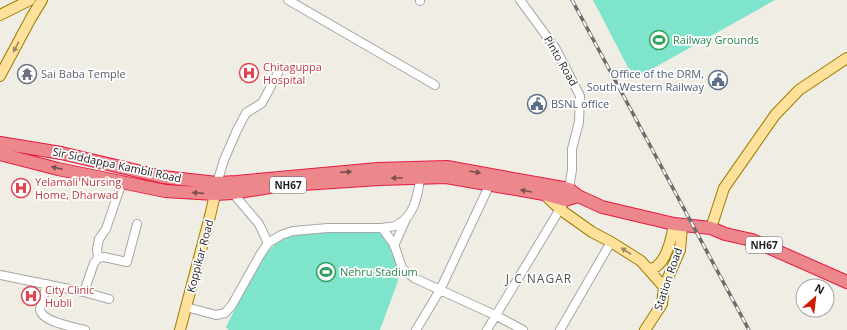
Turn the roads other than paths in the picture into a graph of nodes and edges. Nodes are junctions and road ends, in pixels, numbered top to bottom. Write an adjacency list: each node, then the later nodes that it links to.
1 (30, 0): 5 (main road)
2 (42, 0): 7 (main road)
3 (288, 0): 11 (street)
4 (520, 0): 18 (street, Pinto Road)
5 (14, 8): 6 (main road); 7 (main road)
6 (0, 15)
7 (31, 18): 10 (main road, one-way to 10)
8 (847, 58): 23 (main road)
9 (281, 67): 16 (street)
10 (0, 76)
11 (435, 85)
12 (1, 147): 14 (highway, Sir Siddappa Kambli Road / NH67, one-way to 12); 16 (highway, Sir Siddappa Kambli Road / NH67)
13 (420, 177): 15 (highway, Sir Siddappa Kambli Road / NH67); 17 (highway, Sir Siddappa Kambli Road / NH67, one-way to 17); 19 (street)
14 (122, 182): 16 (highway, Sir Siddappa Kambli Road / NH67, one-way to 14); 27 (street)
15 (490, 184): 18 (highway, Sir Siddappa Kambli Road / NH67, one-way to 15); 35 (street)
16 (219, 186): 17 (highway, Sir Siddappa Kambli Road / NH67); 18 (highway, Sir Siddappa Kambli Road / NH67, one-way to 18); 38 (main road, Koppikar Road)
17 (233, 193): 25 (street)
18 (568, 199): 21 (highway, NH67); 24 (main road); 39 (street)
19 (406, 219): 22 (street); 26 (street)
20 (137, 224): 27 (street)
21 (678, 225): 23 (highway, NH67); 29 (main road); 33 (main road, Station Road)
22 (382, 228): 25 (street); 26 (street)
23 (711, 228): 28 (highway, NH67)
24 (611, 242): 29 (main road, one-way to 24); 45 (street)
25 (268, 243): 38 (street)
26 (394, 246): 35 (street)
27 (98, 258): 36 (street)
28 (815, 267): 31 (highway, NH67); 34 (highway, NH67)
29 (648, 268): 33 (main road)
30 (0, 275): 32 (street)
31 (847, 282)
32 (48, 284): 36 (street); 40 (street)
33 (664, 287): 46 (main road, Station Road)
34 (847, 288)
35 (440, 290): 39 (street); 42 (street)
36 (84, 292): 37 (street)
37 (109, 299)
38 (186, 308): 41 (main road, Koppikar Road)
39 (497, 316): 43 (street); 44 (street)
40 (85, 330)
41 (180, 330)
42 (416, 330)
43 (487, 330)
44 (523, 330)
45 (560, 330)
46 (645, 330)

